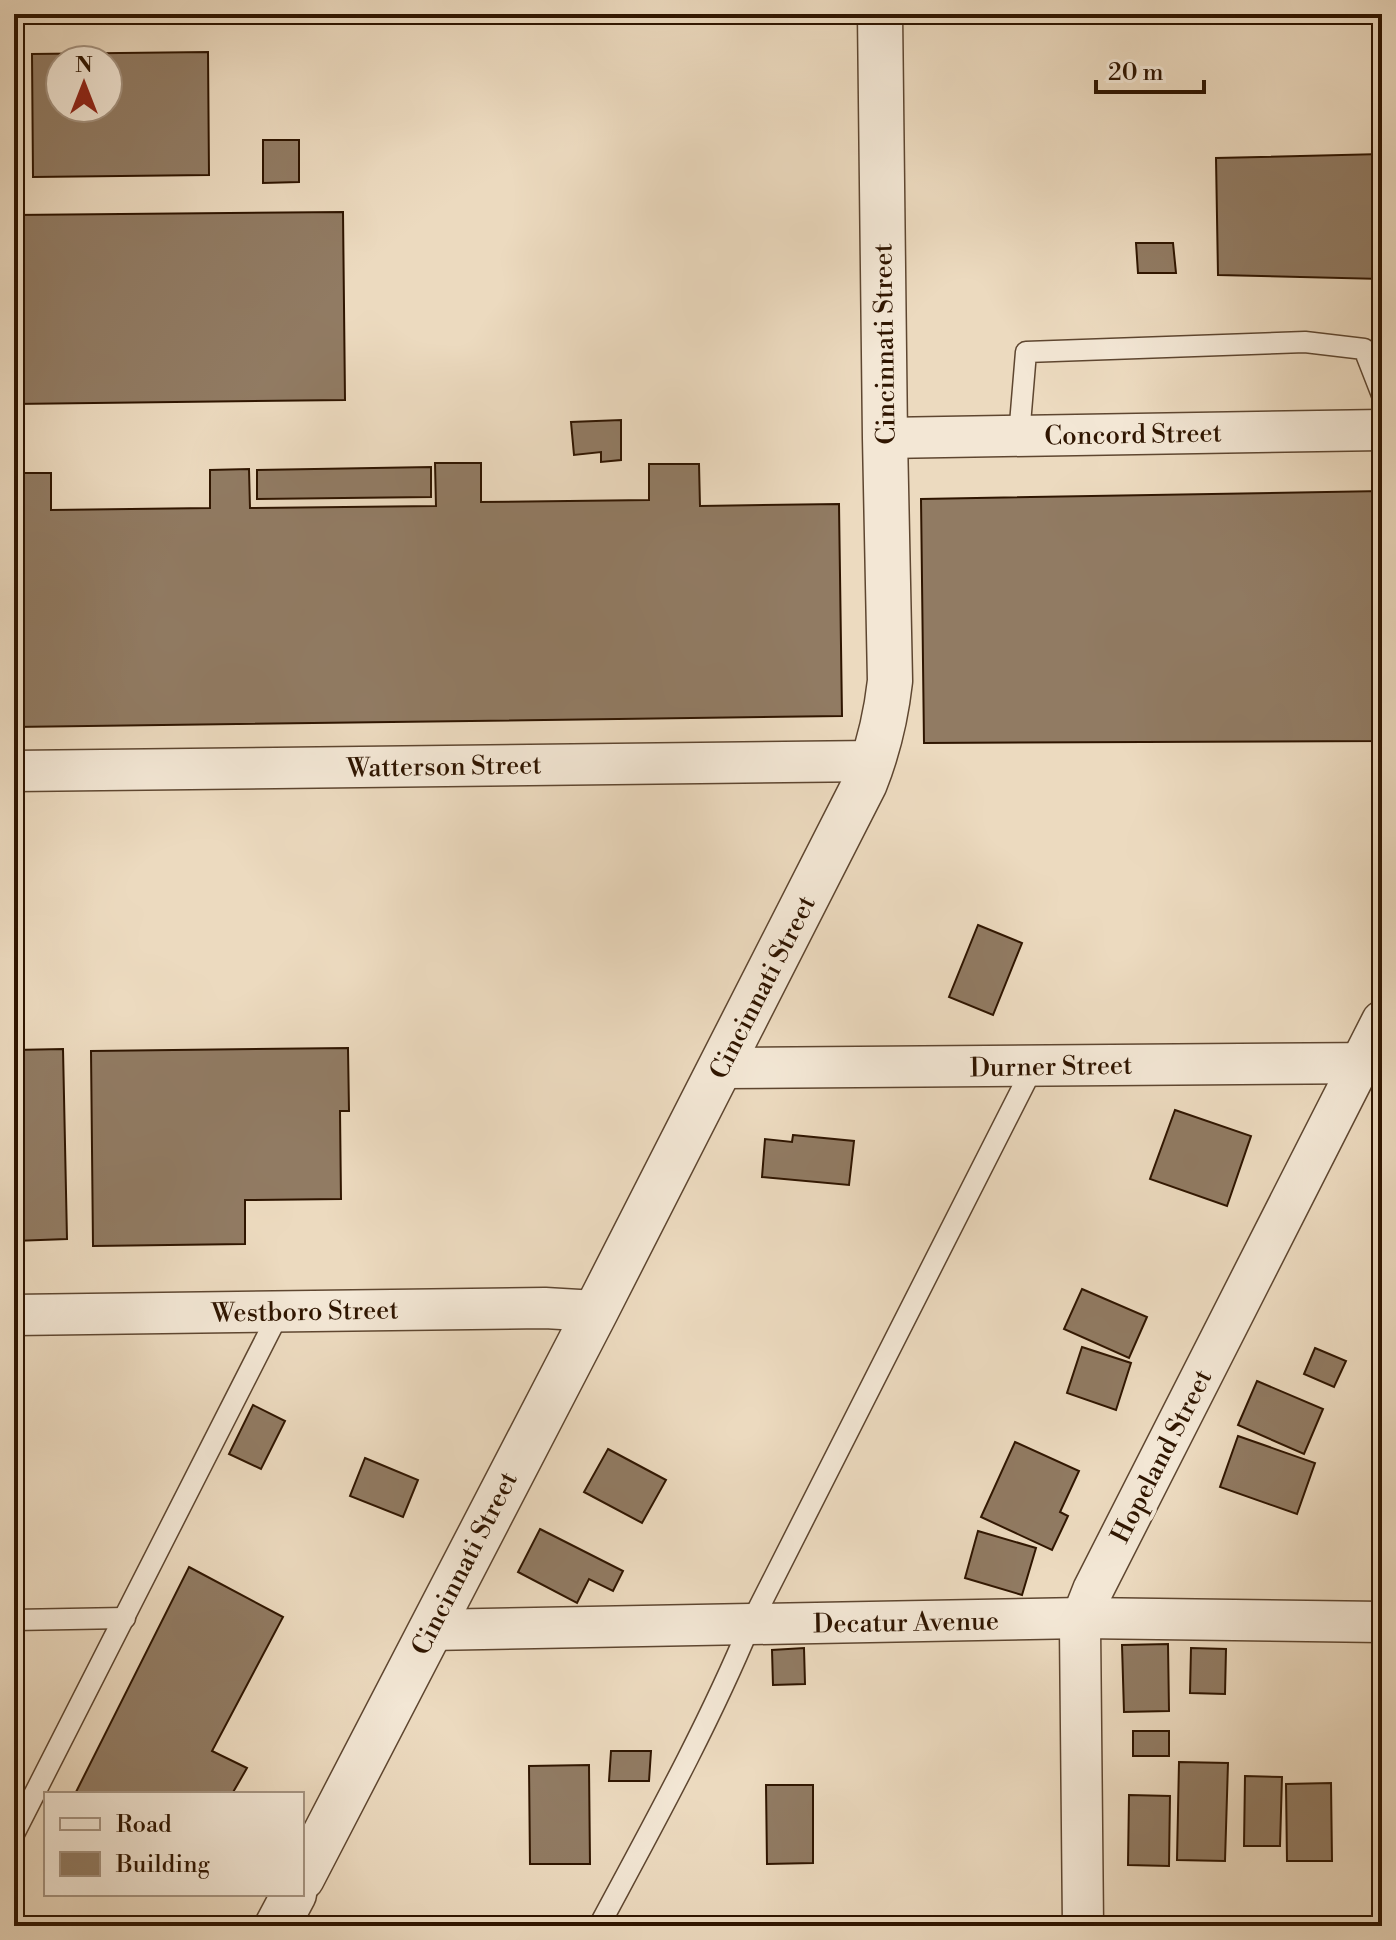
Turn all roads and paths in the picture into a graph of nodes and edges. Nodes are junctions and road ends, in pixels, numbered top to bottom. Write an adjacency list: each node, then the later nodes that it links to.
1 (880, 14): 5 (street, Cincinnati Street)
2 (1382, 395): 4 (lane)
3 (1382, 430): 4 (street, Concord Street)
4 (1019, 436): 5 (street, Concord Street)
5 (885, 438): 6 (street, Cincinnati Street)
6 (874, 761): 7 (street, Watterson Street); 11 (street, Cincinnati Street)
7 (14, 771)
8 (1382, 1021): 9 (street, Hopeland Street)
9 (1372, 1063): 10 (street, Durner Street); 16 (street, Hopeland Street)
10 (1033, 1067): 11 (street, Durner Street); 19 (lane)
11 (721, 1068): 13 (street, Cincinnati Street)
12 (280, 1311): 13 (street, Westboro Street); 14 (street, Westboro Street); 15 (lane)
13 (596, 1311): 20 (street, Cincinnati Street)
14 (14, 1315)
15 (125, 1618): 17 (lane); 21 (lane)
16 (1082, 1618): 18 (street, Decatur Avenue); 19 (street, Decatur Avenue); 26 (street, Hopeland Street)
17 (14, 1620)
18 (1382, 1622)
19 (750, 1625): 20 (street, Decatur Avenue); 25 (lane)
20 (429, 1630): 22 (street, Cincinnati Street)
21 (14, 1834)
22 (304, 1874)
23 (293, 1896): 24 (street)
24 (277, 1926)
25 (599, 1926)
26 (1083, 1926)

